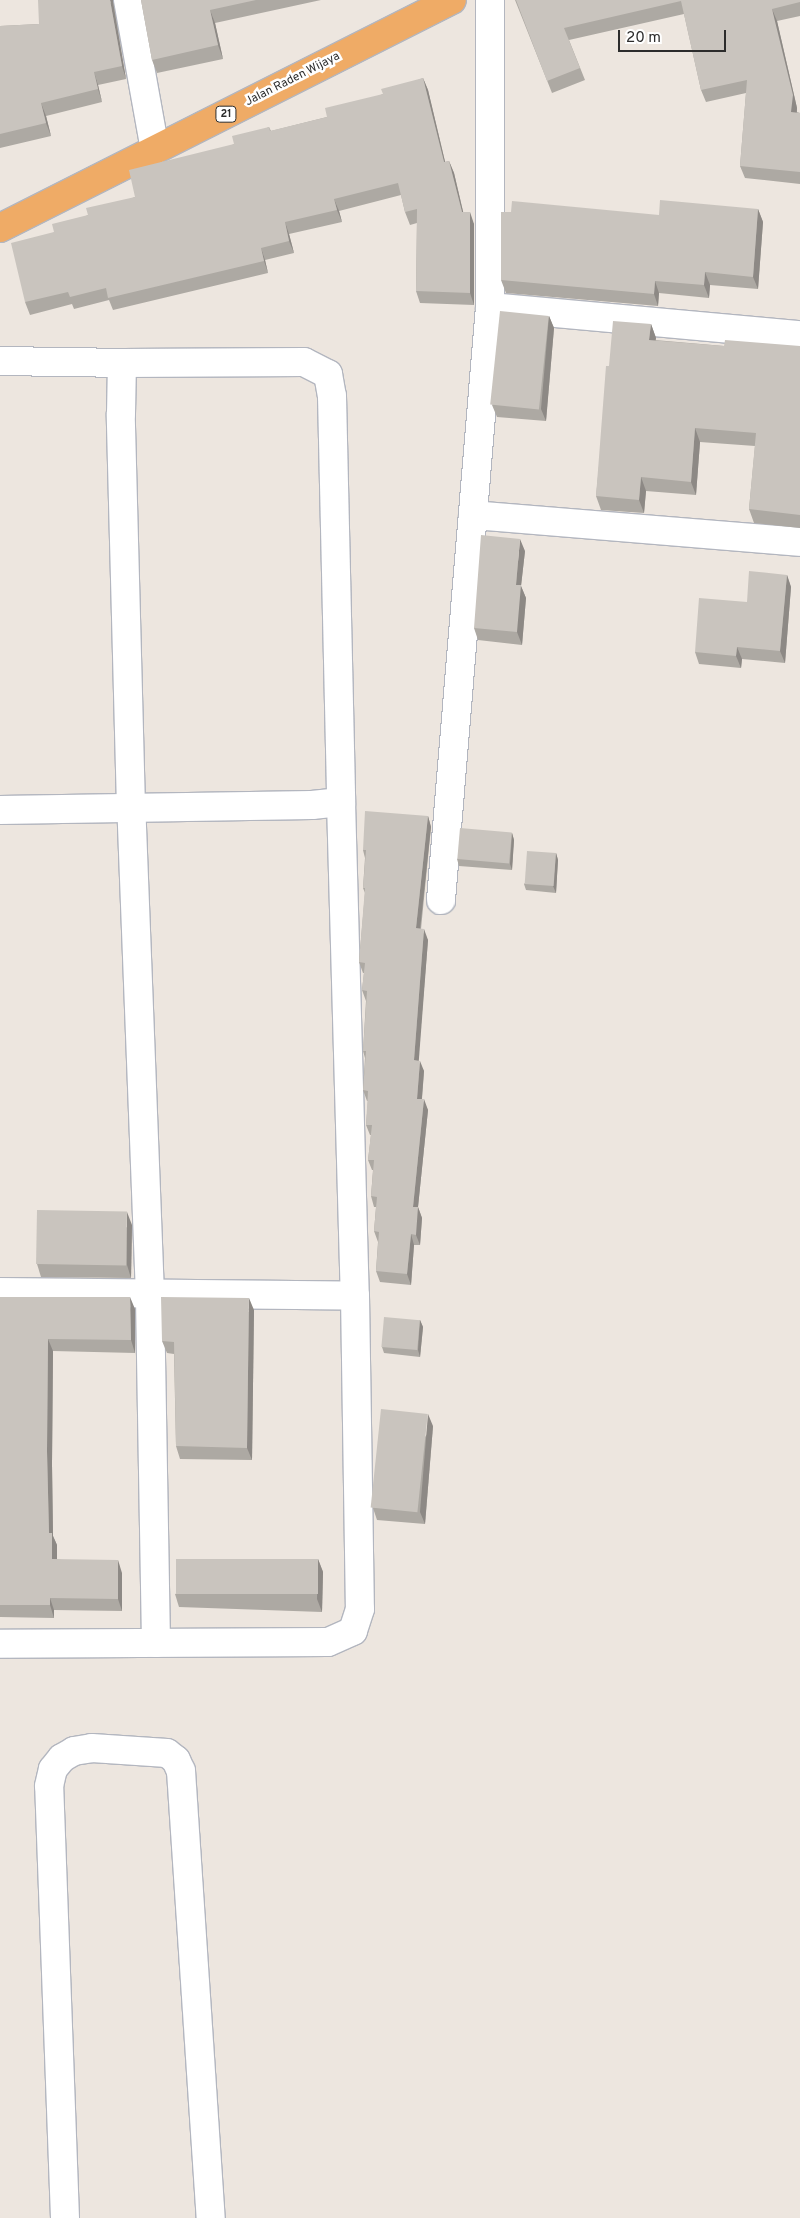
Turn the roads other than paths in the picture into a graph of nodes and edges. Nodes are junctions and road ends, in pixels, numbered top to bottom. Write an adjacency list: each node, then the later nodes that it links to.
1 (128, 0): 4 (street)
2 (452, 0): 4 (highway, Jalan Raden Wijaya / 21)
3 (490, 0): 6 (street)
4 (155, 150): 5 (highway, Jalan Raden Wijaya / 21)
5 (0, 228)
6 (490, 308): 7 (street); 10 (street)
7 (800, 335)
8 (0, 362): 9 (street)
9 (122, 363): 12 (street); 13 (street)
10 (473, 515): 11 (street); 15 (street)
11 (800, 542)
12 (340, 802): 13 (street); 18 (street)
13 (131, 808): 14 (street); 17 (street)
14 (0, 810)
15 (441, 900)
16 (0, 1292): 17 (street)
17 (150, 1295): 18 (street); 19 (street)
18 (355, 1296): 19 (street)
19 (156, 1643): 20 (street)
20 (0, 1644)
21 (64, 2218): 22 (street)
22 (211, 2218)

